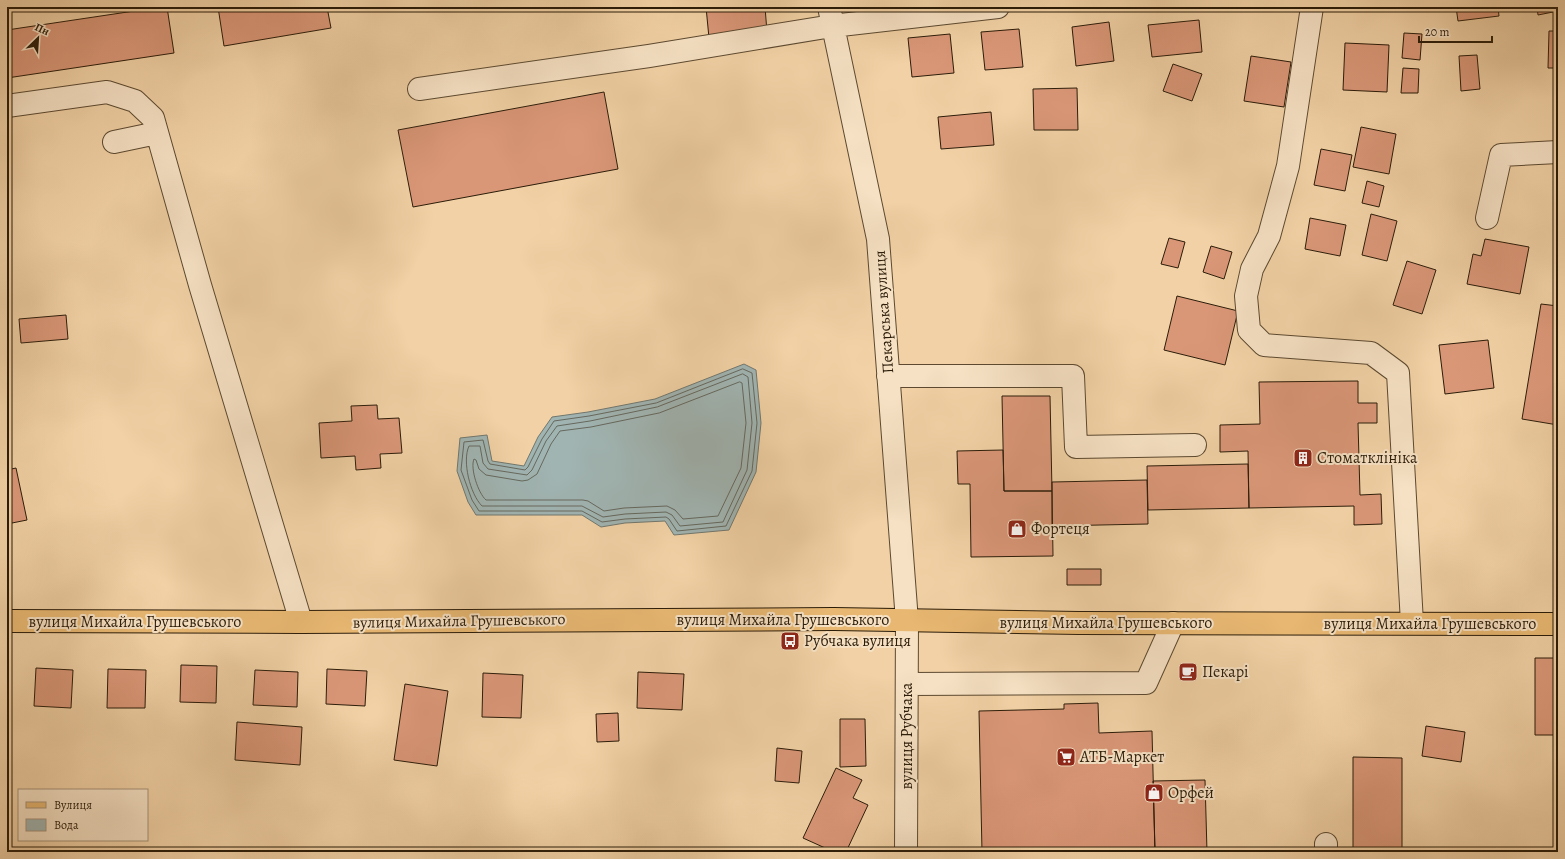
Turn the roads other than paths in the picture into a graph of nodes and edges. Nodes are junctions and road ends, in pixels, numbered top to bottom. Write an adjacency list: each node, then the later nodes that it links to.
1 (998, 7): 3 (street)
2 (1312, 7): 16 (street)
3 (831, 17): 4 (street); 10 (street, Пекарська вулиця)
4 (419, 89)
5 (7, 106): 6 (street)
6 (157, 134): 7 (street); 14 (street)
7 (114, 142)
8 (1558, 152): 9 (street)
9 (1487, 218)
10 (888, 376): 11 (street); 13 (street, Пекарська вулиця)
11 (1195, 445)
12 (7, 621): 14 (main road, вулиця Михайла Грушевського)
13 (906, 621): 14 (main road, вулиця Михайла Грушевського); 15 (main road, вулиця Михайла Грушевського); 18 (street, вулиця Рубчака)
14 (302, 622)
15 (1173, 623): 16 (main road, вулиця Михайла Грушевського); 18 (street)
16 (1412, 623): 17 (main road, вулиця Михайла Грушевського)
17 (1558, 624)
18 (907, 684): 19 (street, вулиця Рубчака)
19 (906, 852)

